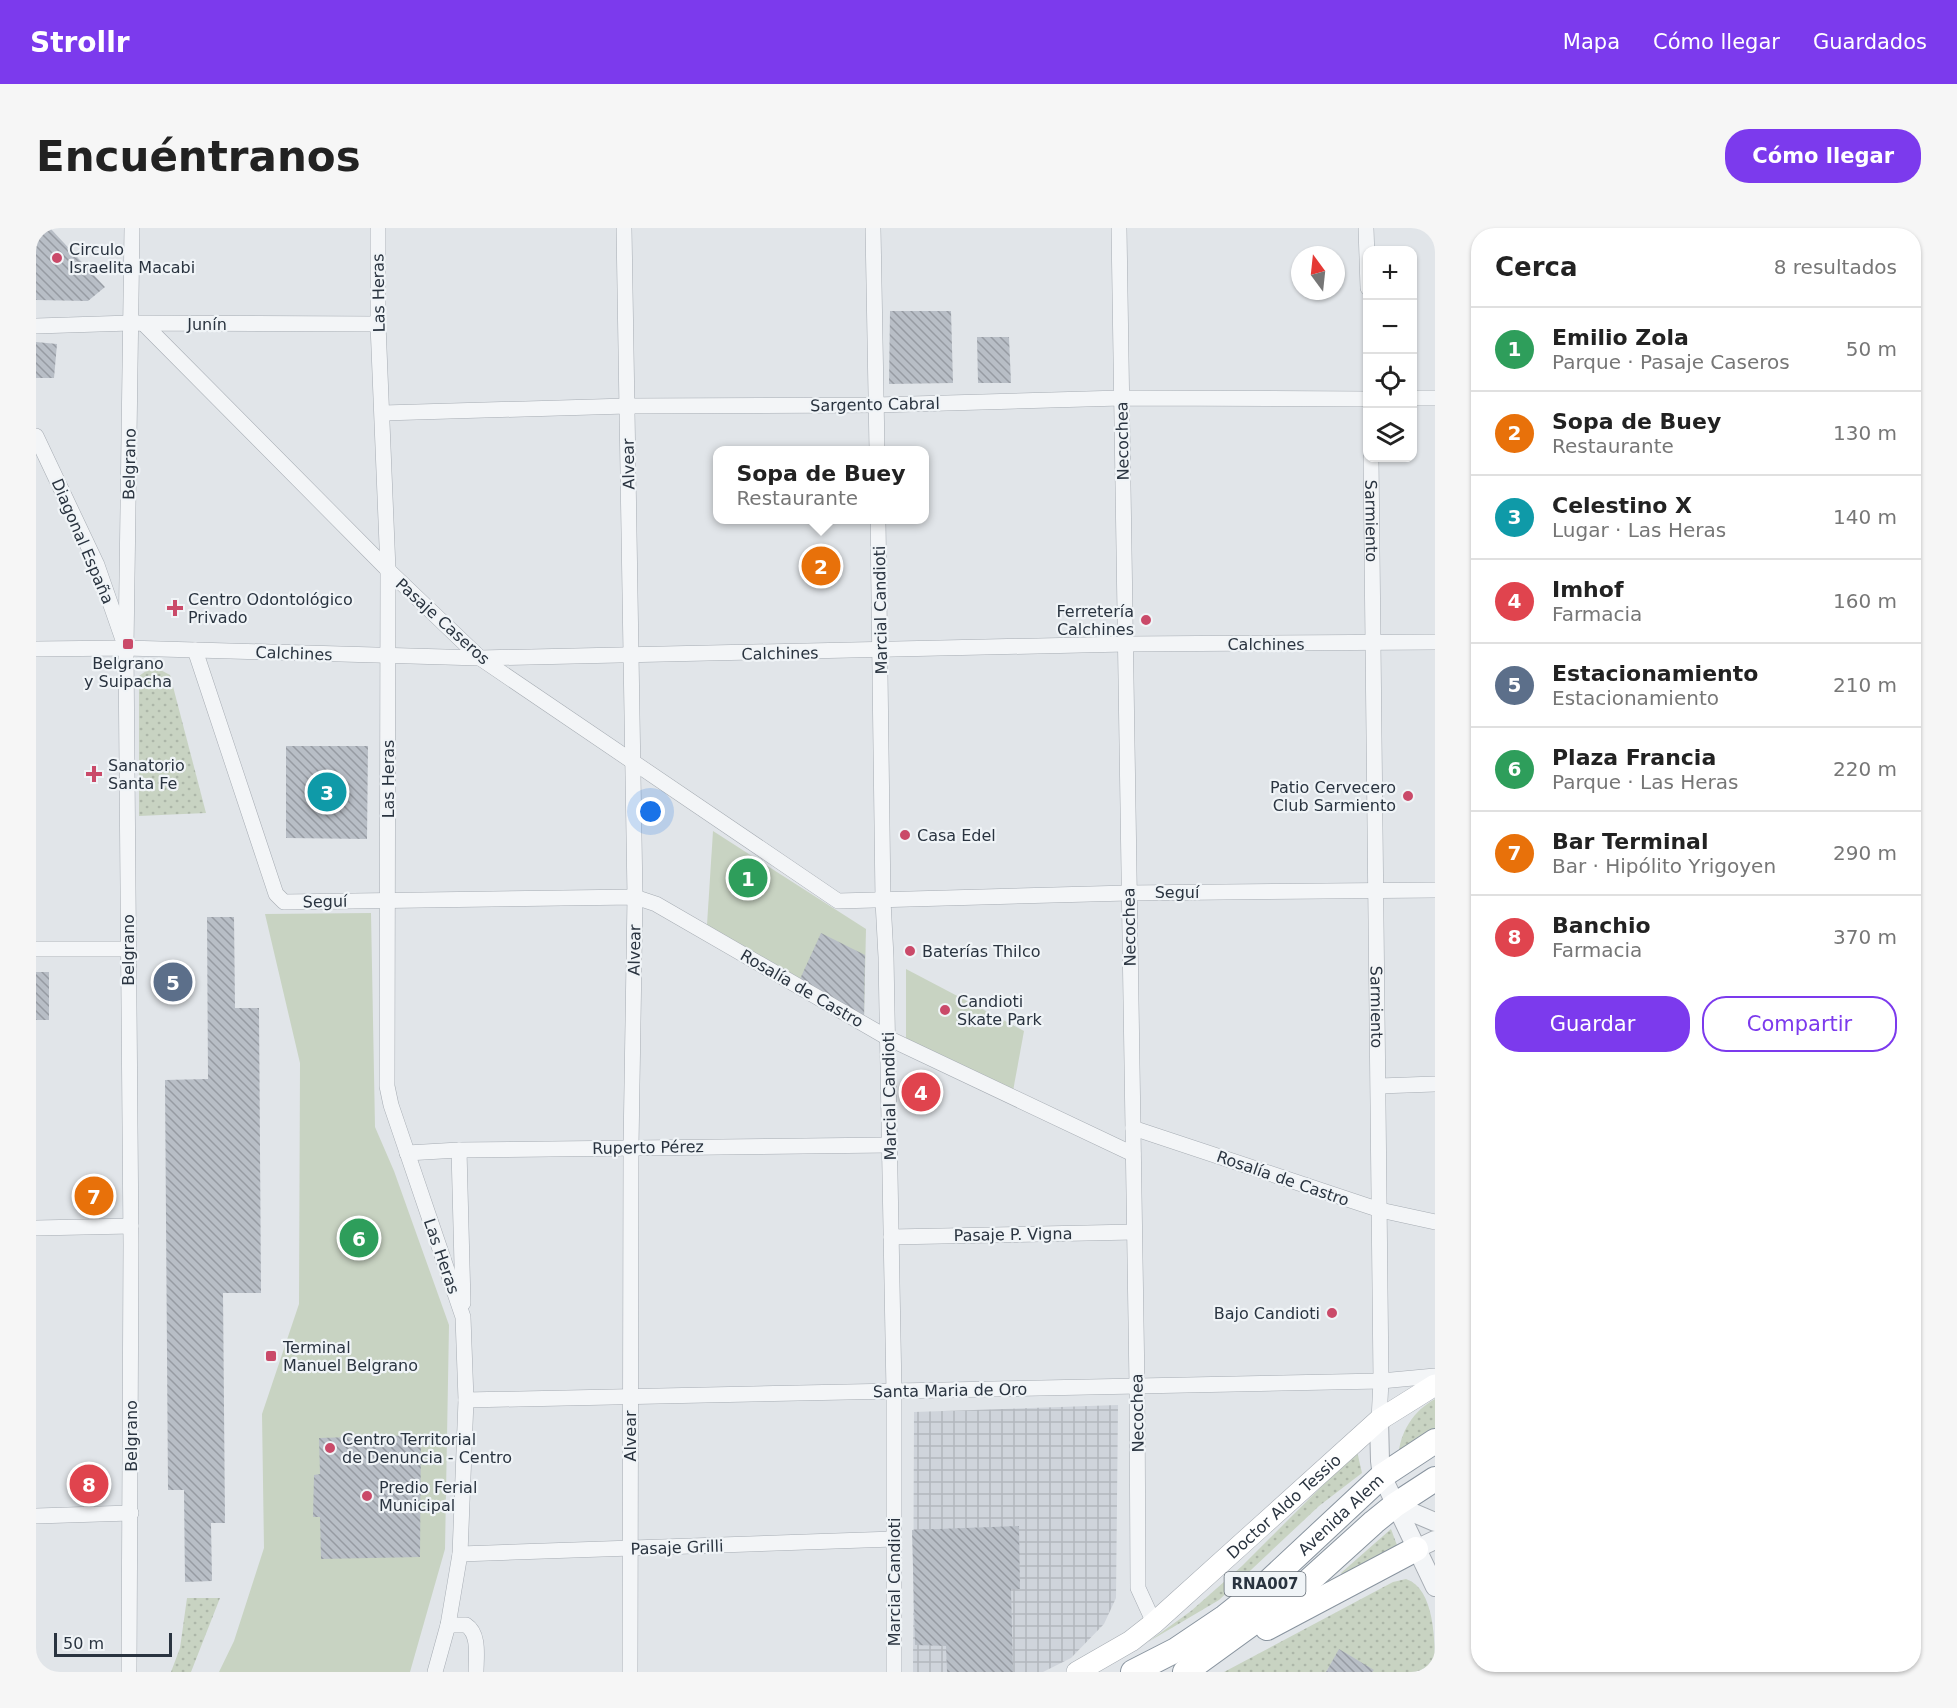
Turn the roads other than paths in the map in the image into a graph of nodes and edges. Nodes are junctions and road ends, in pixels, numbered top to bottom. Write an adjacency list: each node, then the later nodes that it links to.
1 (132, 228): 8 (street, Belgrano)
2 (378, 228): 9 (street, Las Heras)
3 (624, 228): 16 (street, Alvear)
4 (873, 228): 15 (street)
5 (1119, 228): 11 (street, Necochea)
6 (1366, 228): 7 (street)
7 (1367, 246)
8 (138, 323): 9 (street, Junín); 10 (street, Junín); 22 (street, Pasaje Caseros); 26 (street, Belgrano)
9 (378, 324): 17 (street, Las Heras)
10 (36, 326)
11 (1121, 398): 14 (street, Sargento Cabral); 15 (street, Sargento Cabral); 24 (street, Necochea)
12 (1417, 398): 13 (street)
13 (1435, 398)
14 (1363, 399)
15 (876, 405): 16 (street, Sargento Cabral); 19 (street)
16 (627, 406): 17 (street, Sargento Cabral); 30 (street, Alvear)
17 (383, 413): 22 (street, Las Heras)
18 (36, 436): 26 (street, Diagonal España)
19 (877, 446)
20 (1371, 462): 25 (street, Sarmiento)
21 (878, 524): 29 (street, Marcial Candioti)
22 (388, 570): 31 (street, Las Heras); 32 (street, Pasaje Caseros)
23 (1435, 642): 25 (street, Calchines)
24 (1126, 644): 25 (street, Calchines); 29 (street, Calchines); 36 (street, Necochea)
25 (1374, 644): 35 (street, Sarmiento)
26 (126, 648): 27 (street, Calchines); 28 (street, Calchines); 41 (street, Belgrano)
27 (36, 650)
28 (195, 650): 31 (street, Calchines); 38 (street, Seguí)
29 (881, 651): 30 (street, Calchines); 39 (street, Marcial Candioti)
30 (632, 655): 32 (street, Calchines); 33 (street, Alvear)
31 (388, 656): 32 (street, Calchines); 38 (street, Las Heras)
32 (480, 658): 33 (street, Pasaje Caseros)
33 (633, 760): 37 (street, Alvear); 39 (street, Pasaje Caseros)
34 (1435, 890): 35 (street, Seguí)
35 (1376, 892): 36 (street, Seguí); 44 (street, Sarmiento)
36 (1128, 893): 39 (street, Seguí); 45 (street, Necochea)
37 (635, 897): 38 (street, Seguí); 42 (street, Rosalía de Castro); 47 (street, Alvear)
38 (388, 900): 49 (street, Las Heras)
39 (883, 901): 42 (street, Marcial Candioti)
40 (36, 949): 41 (street)
41 (128, 949): 53 (street, Belgrano)
42 (888, 1038): 46 (street, Marcial Candioti); 50 (street, Rosalía de Castro)
43 (1435, 1084): 44 (street)
44 (1379, 1086): 51 (street, Sarmiento)
45 (1133, 1128): 50 (street, Necochea); 51 (street, Rosalía de Castro)
46 (889, 1145): 47 (street, Ruperto Pérez); 56 (street, Marcial Candioti)
47 (631, 1148): 48 (street, Ruperto Pérez); 63 (street, Alvear)
48 (459, 1150): 49 (street, Ruperto Pérez); 57 (street, Las Heras)
49 (407, 1153): 57 (street, Las Heras)
50 (1132, 1154): 55 (street, Necochea)
51 (1380, 1210): 52 (street, Rosalía de Castro); 59 (street, Sarmiento)
52 (1435, 1222)
53 (131, 1226): 54 (street); 70 (street, Belgrano)
54 (36, 1228)
55 (1134, 1232): 56 (street, Pasaje P. Vigna); 60 (street, Necochea)
56 (891, 1237): 62 (street, Marcial Candioti)
57 (463, 1317): 64 (street, Las Heras)
58 (1435, 1376): 59 (street, Santa Maria de Oro)
59 (1382, 1381): 60 (street, Santa Maria de Oro); 65 (street, Sarmiento)
60 (1137, 1386): 62 (street, Santa Maria de Oro); 78 (street, Necochea)
61 (1435, 1386): 65 (main road, Doctor Aldo Tessio)
62 (894, 1392): 63 (street, Santa Maria de Oro); 73 (street, Marcial Candioti)
63 (630, 1396): 64 (street, Santa Maria de Oro); 75 (street, Alvear)
64 (465, 1400): 76 (street, Las Heras)
65 (1379, 1420): 67 (street, Sarmiento); 78 (main road, Doctor Aldo Tessio)
66 (1435, 1441): 67 (highway, Avenida Alem / RNA007)
67 (1382, 1476): 69 (street, Sarmiento); 87 (highway, Avenida Alem / RNA007)
68 (1435, 1479): 69 (highway, Avenida Alem / RNA007)
69 (1395, 1505): 72 (street); 74 (street, Sarmiento); 80 (highway, Avenida Alem / RNA007)
70 (130, 1513): 71 (street); 81 (street, Belgrano)
71 (36, 1516)
72 (1435, 1522)
73 (894, 1539): 75 (street, Pasaje Grilli); 85 (street, Marcial Candioti)
74 (1426, 1544): 77 (street, Sarmiento); 80 (highway)
75 (630, 1548): 76 (street, Pasaje Grilli); 84 (street, Alvear)
76 (460, 1554): 79 (street, Las Heras)
77 (1435, 1587)
78 (1154, 1623): 86 (main road, Doctor Aldo Tessio)
79 (448, 1625): 82 (street, Las Heras); 83 (street)
80 (1193, 1667)
81 (129, 1672)
82 (435, 1672)
83 (476, 1672)
84 (630, 1672)
85 (894, 1672)
86 (1077, 1672)
87 (1133, 1672)

